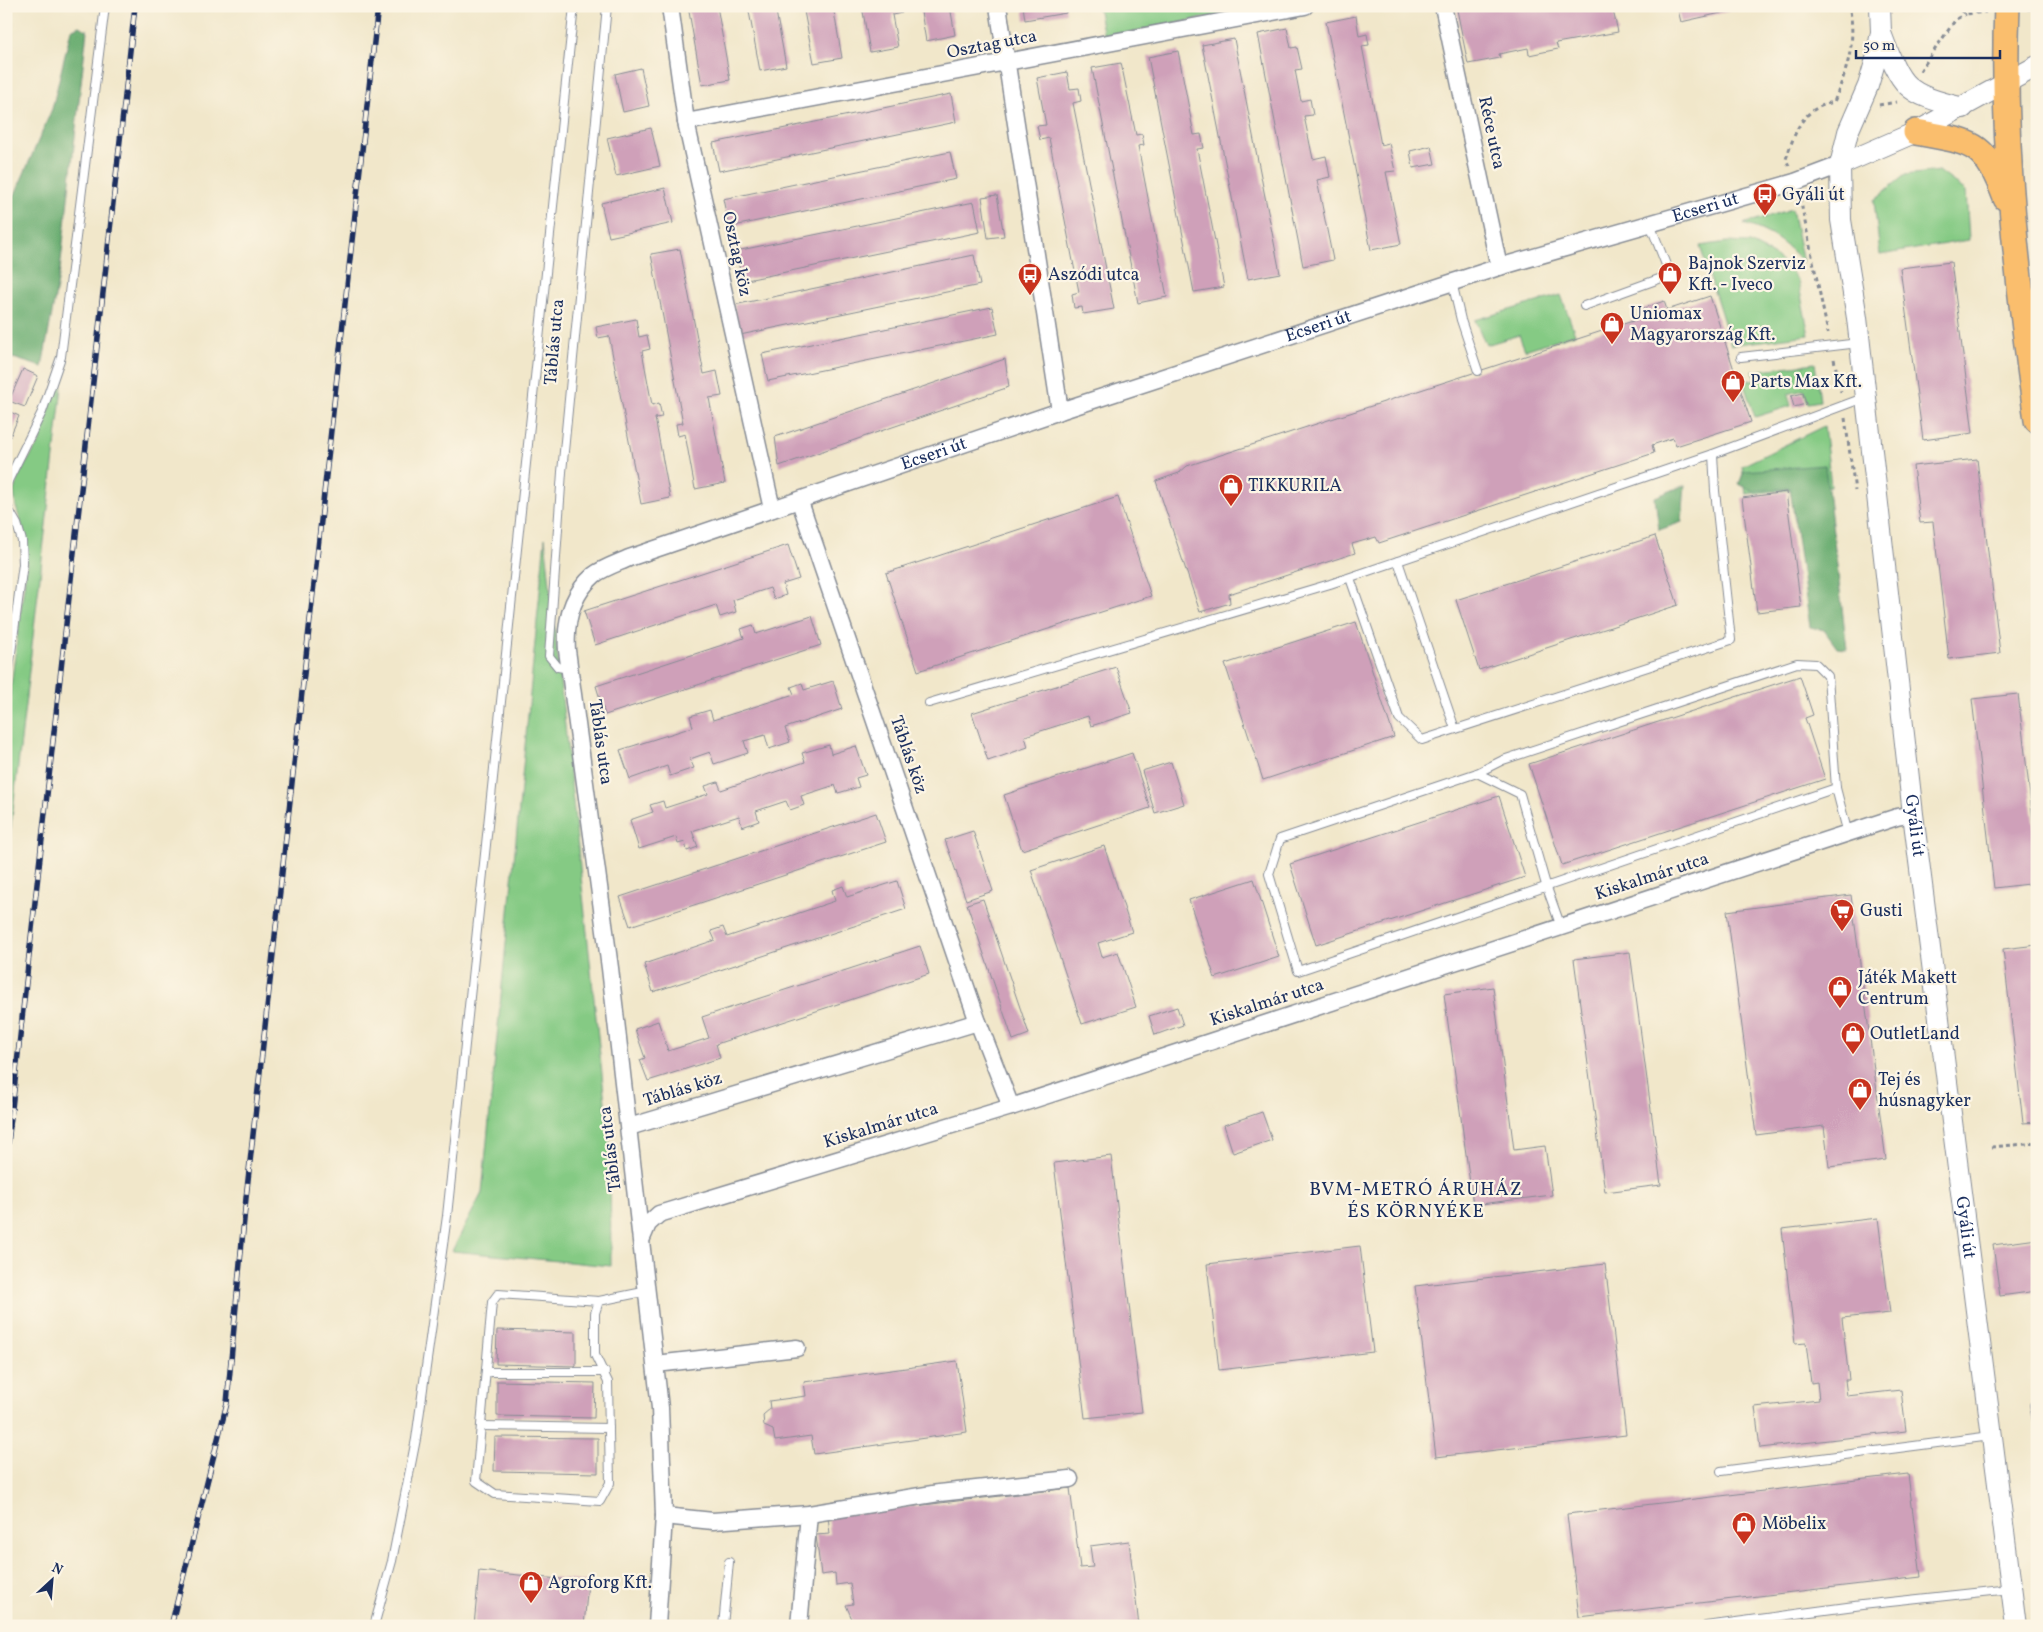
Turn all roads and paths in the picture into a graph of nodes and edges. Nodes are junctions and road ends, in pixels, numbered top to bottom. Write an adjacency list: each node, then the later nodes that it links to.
1 (105, 6): 34 (lane)
2 (574, 6): 74 (lane)
3 (607, 6): 41 (lane, Táblás utca)
4 (670, 6): 16 (street, Osztag köz)
5 (998, 6): 12 (street)
6 (1305, 6): 12 (street, Osztag utca)
7 (1443, 6): 22 (street, Réce utca)
8 (1850, 6): 19 (path)
9 (1880, 6): 11 (street, Gyáli út)
10 (2007, 6): 14 (main road)
11 (1881, 32): 15 (street, Gyáli út); 18 (street, Gyáli út)
12 (1006, 63): 16 (street, Osztag utca); 31 (street)
13 (2037, 66): 14 (street, Ecseri út)
14 (2005, 84): 15 (street, Ecseri út); 20 (main road)
15 (1963, 108): 17 (street, Ecseri út)
16 (686, 122): 37 (street, Osztag köz)
17 (1916, 132): 18 (street, Ecseri út); 20 (main road)
18 (1840, 165): 19 (street, Ecseri út); 25 (street, Gyáli út)
19 (1795, 182): 21 (street, Ecseri út); 26 (path)
20 (2013, 217): 32 (main road)
21 (1650, 224): 22 (street, Ecseri út); 24 (lane)
22 (1498, 267): 23 (street, Ecseri út)
23 (1452, 282): 28 (lane); 31 (street, Ecseri út)
24 (1584, 306)
25 (1860, 343): 26 (lane); 29 (street, Gyáli út)
26 (1831, 345): 27 (lane); 30 (path)
27 (1741, 357)
28 (1478, 371)
29 (1866, 397): 30 (lane); 47 (street, Gyáli út)
30 (1844, 405): 33 (lane)
31 (1060, 411): 35 (street, Ecseri út)
32 (2037, 420)
33 (1713, 454): 38 (lane); 44 (lane)
34 (6, 485)
35 (800, 502): 37 (street, Ecseri út); 51 (street, Táblás köz)
36 (6, 505): 42 (lane)
37 (772, 510): 39 (street, Ecseri út)
38 (1398, 561): 40 (lane); 44 (lane)
39 (594, 575): 41 (street, Táblás utca)
40 (1350, 578): 43 (lane); 44 (lane)
41 (570, 669): 53 (street, Táblás utca)
42 (6, 690)
43 (929, 703)
44 (1455, 729)
45 (1477, 772): 46 (lane); 49 (lane); 49 (lane)
46 (1836, 788): 48 (lane); 49 (lane)
47 (1913, 814): 48 (street, Kiskalmár utca); 67 (street, Gyáli út)
48 (1848, 834): 50 (street, Kiskalmár utca)
49 (1546, 885): 50 (lane)
50 (1561, 928): 52 (street, Kiskalmár utca)
51 (978, 1022): 52 (street, Táblás köz); 53 (street, Táblás köz)
52 (1011, 1107): 56 (street, Kiskalmár utca)
53 (629, 1127): 56 (street, Táblás utca)
54 (2037, 1143): 55 (path)
55 (1992, 1147)
56 (642, 1238): 57 (street, Táblás utca)
57 (648, 1291): 58 (lane); 60 (street, Táblás utca)
58 (599, 1302): 61 (lane); 62 (lane)
59 (797, 1348): 60 (street)
60 (656, 1364): 71 (street, Táblás utca)
61 (486, 1372): 62 (lane); 65 (lane)
62 (605, 1372): 66 (lane)
63 (2034, 1405): 64 (lane)
64 (2037, 1422)
65 (481, 1426): 66 (lane); 66 (lane)
66 (609, 1428)
67 (1993, 1435): 68 (lane); 73 (street, Gyáli út)
68 (1721, 1471)
69 (1070, 1479): 70 (street)
70 (809, 1514): 71 (street); 77 (street)
71 (664, 1516): 75 (street, Táblás utca)
72 (729, 1562): 76 (lane)
73 (2011, 1589): 78 (lane); 79 (street, Gyáli út)
74 (374, 1626)
75 (657, 1626)
76 (722, 1626)
77 (799, 1626)
78 (1706, 1626)
79 (2016, 1626)

